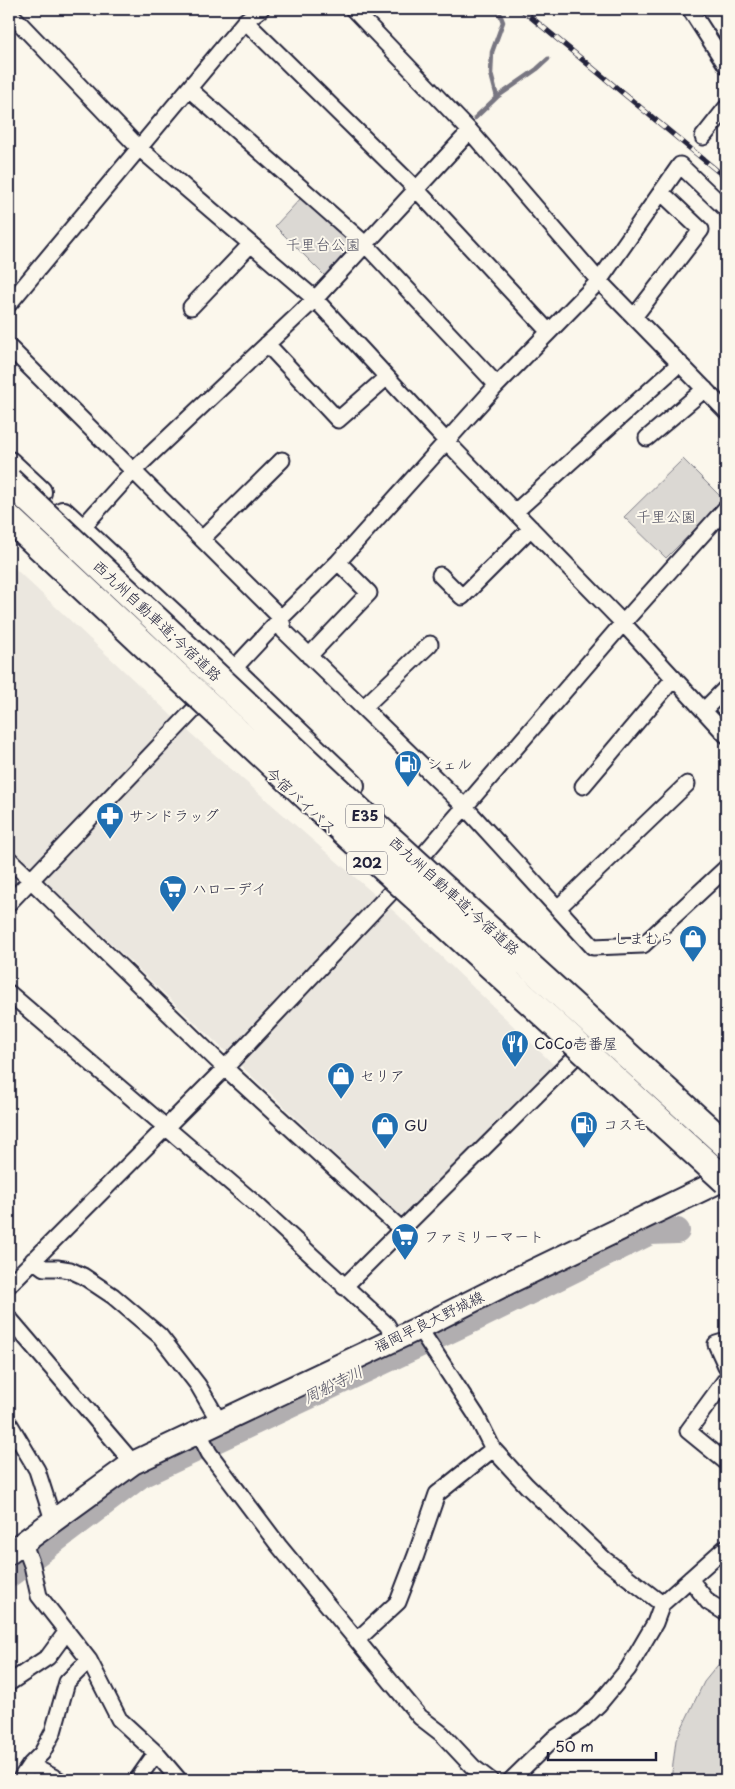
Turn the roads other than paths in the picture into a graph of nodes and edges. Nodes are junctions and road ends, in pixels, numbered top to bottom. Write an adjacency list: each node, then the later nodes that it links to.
1 (261, 9): 5 (street)
2 (353, 9): 9 (street)
3 (692, 10): 6 (street)
4 (9, 12): 11 (street)
5 (246, 22): 7 (street); 12 (street)
6 (726, 65)
7 (189, 89): 11 (street); 16 (street)
8 (726, 108): 10 (street)
9 (470, 131): 12 (street); 17 (street)
10 (703, 137)
11 (139, 148): 15 (street); 19 (street)
12 (416, 189): 16 (street); 22 (street)
13 (661, 192): 14 (street); 17 (street); 21 (street)
14 (726, 209)
15 (251, 244): 18 (street); 20 (street)
16 (365, 244): 18 (street); 27 (street)
17 (598, 281): 21 (street); 22 (street)
18 (315, 299): 23 (street); 26 (street)
19 (9, 304)
20 (191, 307)
21 (634, 317): 25 (street)
22 (549, 332): 27 (street)
23 (267, 344): 26 (street); 34 (street)
24 (9, 347): 34 (street)
25 (680, 363): 28 (street); 37 (street)
26 (387, 377): 31 (street)
27 (497, 386): 31 (street)
28 (705, 389): 29 (street); 30 (street)
29 (726, 411)
30 (647, 438)
31 (447, 442): 37 (street); 43 (street)
32 (282, 460): 42 (street)
33 (9, 464): 41 (highway)
34 (134, 470): 41 (street); 42 (street)
35 (9, 481): 72 (highway, 西九州自動車道;今宿道路 / E35, bridge)
36 (726, 508): 47 (street)
37 (516, 512): 39 (street)
38 (9, 518): 73 (highway, 西九州自動車道;今宿道路 / E35, bridge)
39 (531, 528): 45 (street); 47 (street)
40 (9, 529): 44 (highway, 今宿バイパス / 202)
41 (80, 530): 44 (street); 50 (highway)
42 (202, 539): 46 (street)
43 (338, 562): 46 (street); 49 (street)
44 (57, 573): 53 (highway, 今宿バイパス / 202)
45 (440, 576)
46 (281, 618): 49 (street); 50 (street)
47 (623, 623): 51 (street); 59 (street)
48 (430, 644): 54 (street)
49 (309, 656): 54 (street)
50 (232, 671): 53 (street); 60 (highway)
51 (674, 678): 55 (street); 58 (street)
52 (726, 688): 55 (street)
53 (199, 705): 63 (street); 64 (highway, 今宿バイパス / 202)
54 (363, 708): 59 (street)
55 (704, 710): 56 (street)
56 (726, 735)
57 (687, 784): 66 (street)
58 (583, 786)
59 (465, 807): 60 (street); 66 (street)
60 (424, 855): 64 (street); 71 (highway)
61 (9, 859): 63 (street)
62 (724, 875): 66 (street)
63 (32, 880): 65 (street); 69 (street)
64 (394, 889): 68 (highway, 今宿バイパス / 202); 69 (street)
65 (9, 903)
66 (558, 908)
67 (12, 1001): 70 (street)
68 (575, 1057): 73 (highway, 今宿バイパス / 202); 74 (street)
69 (225, 1068): 70 (street); 74 (street)
70 (167, 1128): 75 (street); 77 (street)
71 (726, 1128)
72 (726, 1144)
73 (723, 1184): 79 (main road, 福岡早良大野城線)
74 (401, 1229): 77 (street)
75 (33, 1260): 76 (street); 85 (street)
76 (9, 1285)
77 (344, 1287): 80 (street)
78 (9, 1318): 89 (street)
79 (418, 1328): 80 (main road, 福岡早良大野城線); 87 (street)
80 (395, 1340): 85 (main road, 福岡早良大野城線)
81 (726, 1340): 82 (street)
82 (726, 1366)
83 (726, 1379): 88 (street)
84 (9, 1423): 90 (street)
85 (220, 1423): 86 (main road, 福岡早良大野城線)
86 (199, 1433): 89 (main road, 福岡早良大野城線); 97 (street)
87 (494, 1449): 94 (street); 97 (street)
88 (726, 1462)
89 (133, 1464): 90 (main road, 福岡早良大野城線)
90 (53, 1520): 91 (main road, 福岡早良大野城線)
91 (16, 1547): 96 (street)
92 (726, 1547): 93 (street)
93 (690, 1579): 94 (street); 95 (street)
94 (662, 1604): 107 (street)
95 (726, 1613)
96 (67, 1631): 98 (street); 99 (street)
97 (357, 1640): 106 (street)
98 (89, 1660): 100 (street); 101 (street)
99 (9, 1683)
100 (156, 1754): 104 (street); 105 (street)
101 (30, 1765): 102 (street); 103 (street)
102 (20, 1780)
103 (59, 1780)
104 (137, 1780)
105 (179, 1780)
106 (490, 1780)
107 (511, 1780)

